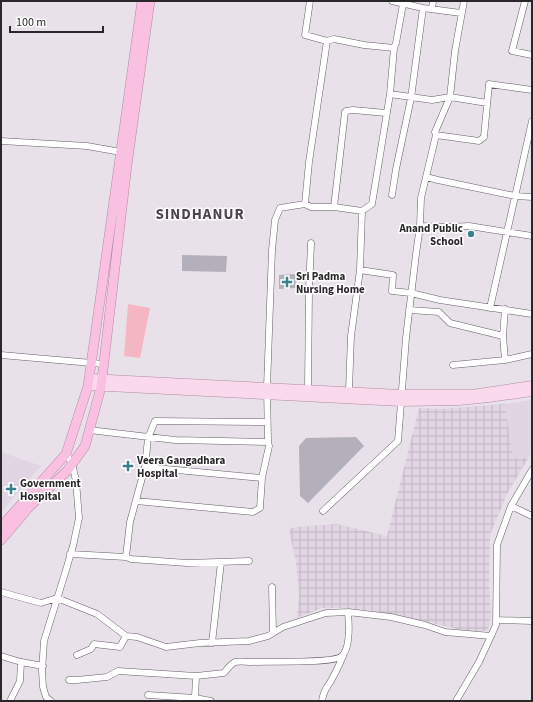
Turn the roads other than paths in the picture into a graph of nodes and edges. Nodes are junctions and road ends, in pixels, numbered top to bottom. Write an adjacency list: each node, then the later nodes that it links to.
1 (142, 1): 24 (highway)
2 (150, 1): 47 (highway)
3 (310, 1): 12 (street)
4 (392, 1): 8 (street)
5 (433, 1): 10 (street)
6 (464, 1): 11 (street)
7 (525, 1): 14 (street)
8 (407, 3): 9 (street); 13 (street)
9 (424, 8): 10 (street); 18 (street)
10 (432, 9): 11 (street)
11 (461, 13): 17 (street)
12 (327, 41): 13 (street); 29 (street)
13 (394, 48): 16 (street)
14 (532, 55)
15 (532, 90): 19 (street)
16 (390, 94): 18 (street); 20 (street)
17 (450, 97): 18 (street); 19 (street); 22 (street)
18 (411, 98): 26 (street)
19 (487, 103): 22 (street)
20 (386, 113): 30 (street); 31 (street)
21 (532, 121): 27 (street)
22 (436, 135): 25 (street)
23 (1, 141): 24 (street)
24 (121, 152): 46 (highway)
25 (426, 177): 27 (street); 32 (street)
26 (392, 195)
27 (515, 196): 28 (street); 33 (street)
28 (532, 197)
29 (305, 204): 30 (street); 54 (street)
30 (334, 206): 31 (street)
31 (362, 211): 36 (street)
32 (420, 226): 33 (street); 37 (street)
33 (507, 232): 34 (street); 38 (street)
34 (532, 236)
35 (311, 244): 52 (street)
36 (360, 270): 37 (street); 53 (street)
37 (411, 293): 38 (street); 40 (street)
38 (490, 308): 39 (street)
39 (505, 309): 41 (street); 42 (street)
40 (409, 310): 42 (street); 56 (street)
41 (532, 314)
42 (503, 336): 45 (street)
43 (532, 354): 45 (street)
44 (1, 355): 46 (street)
45 (505, 360): 48 (street)
46 (92, 363): 47 (street); 49 (highway)
47 (104, 364): 50 (highway)
48 (453, 365)
49 (89, 382): 50 (main road); 61 (highway)
50 (101, 382): 54 (main road); 58 (highway)
51 (532, 385): 56 (main road)
52 (308, 389): 53 (main road); 54 (main road)
53 (350, 390): 56 (main road)
54 (267, 391): 56 (main road); 57 (street)
55 (532, 392): 56 (main road)
56 (401, 398): 69 (street)
57 (267, 422): 59 (street); 60 (street)
58 (89, 430): 59 (street); 62 (highway)
59 (148, 438): 60 (street); 63 (street)
60 (268, 442): 65 (street)
61 (66, 454): 62 (street); 71 (highway)
62 (72, 463): 72 (highway); 73 (street)
63 (145, 467): 65 (street); 67 (street)
64 (532, 470): 66 (street)
65 (262, 478): 67 (street)
66 (530, 479): 68 (street)
67 (136, 502): 74 (street)
68 (511, 506): 70 (street); 81 (street)
69 (324, 511)
70 (532, 516)
71 (1, 527)
72 (1, 540)
73 (70, 554): 74 (street); 79 (street)
74 (126, 557): 76 (street)
75 (250, 561): 76 (street)
76 (221, 562): 86 (street)
77 (272, 587): 83 (street)
78 (1, 592): 79 (street)
79 (58, 598): 84 (street); 91 (street)
80 (348, 612): 83 (street); 85 (street); 88 (street)
81 (496, 620): 82 (street); 85 (street)
82 (532, 621)
83 (273, 633): 86 (street)
84 (126, 636): 86 (street); 87 (street)
85 (491, 636): 100 (street)
86 (212, 643)
87 (77, 655)
88 (343, 655): 92 (street); 99 (street)
89 (1, 656): 90 (street)
90 (21, 662): 91 (street); 96 (street)
91 (43, 666): 97 (street)
92 (196, 676): 93 (street); 95 (street)
93 (69, 680)
94 (148, 695): 95 (street)
95 (195, 698): 98 (street)
96 (10, 701)
97 (51, 701)
98 (211, 701)
99 (322, 701)
100 (456, 701)

